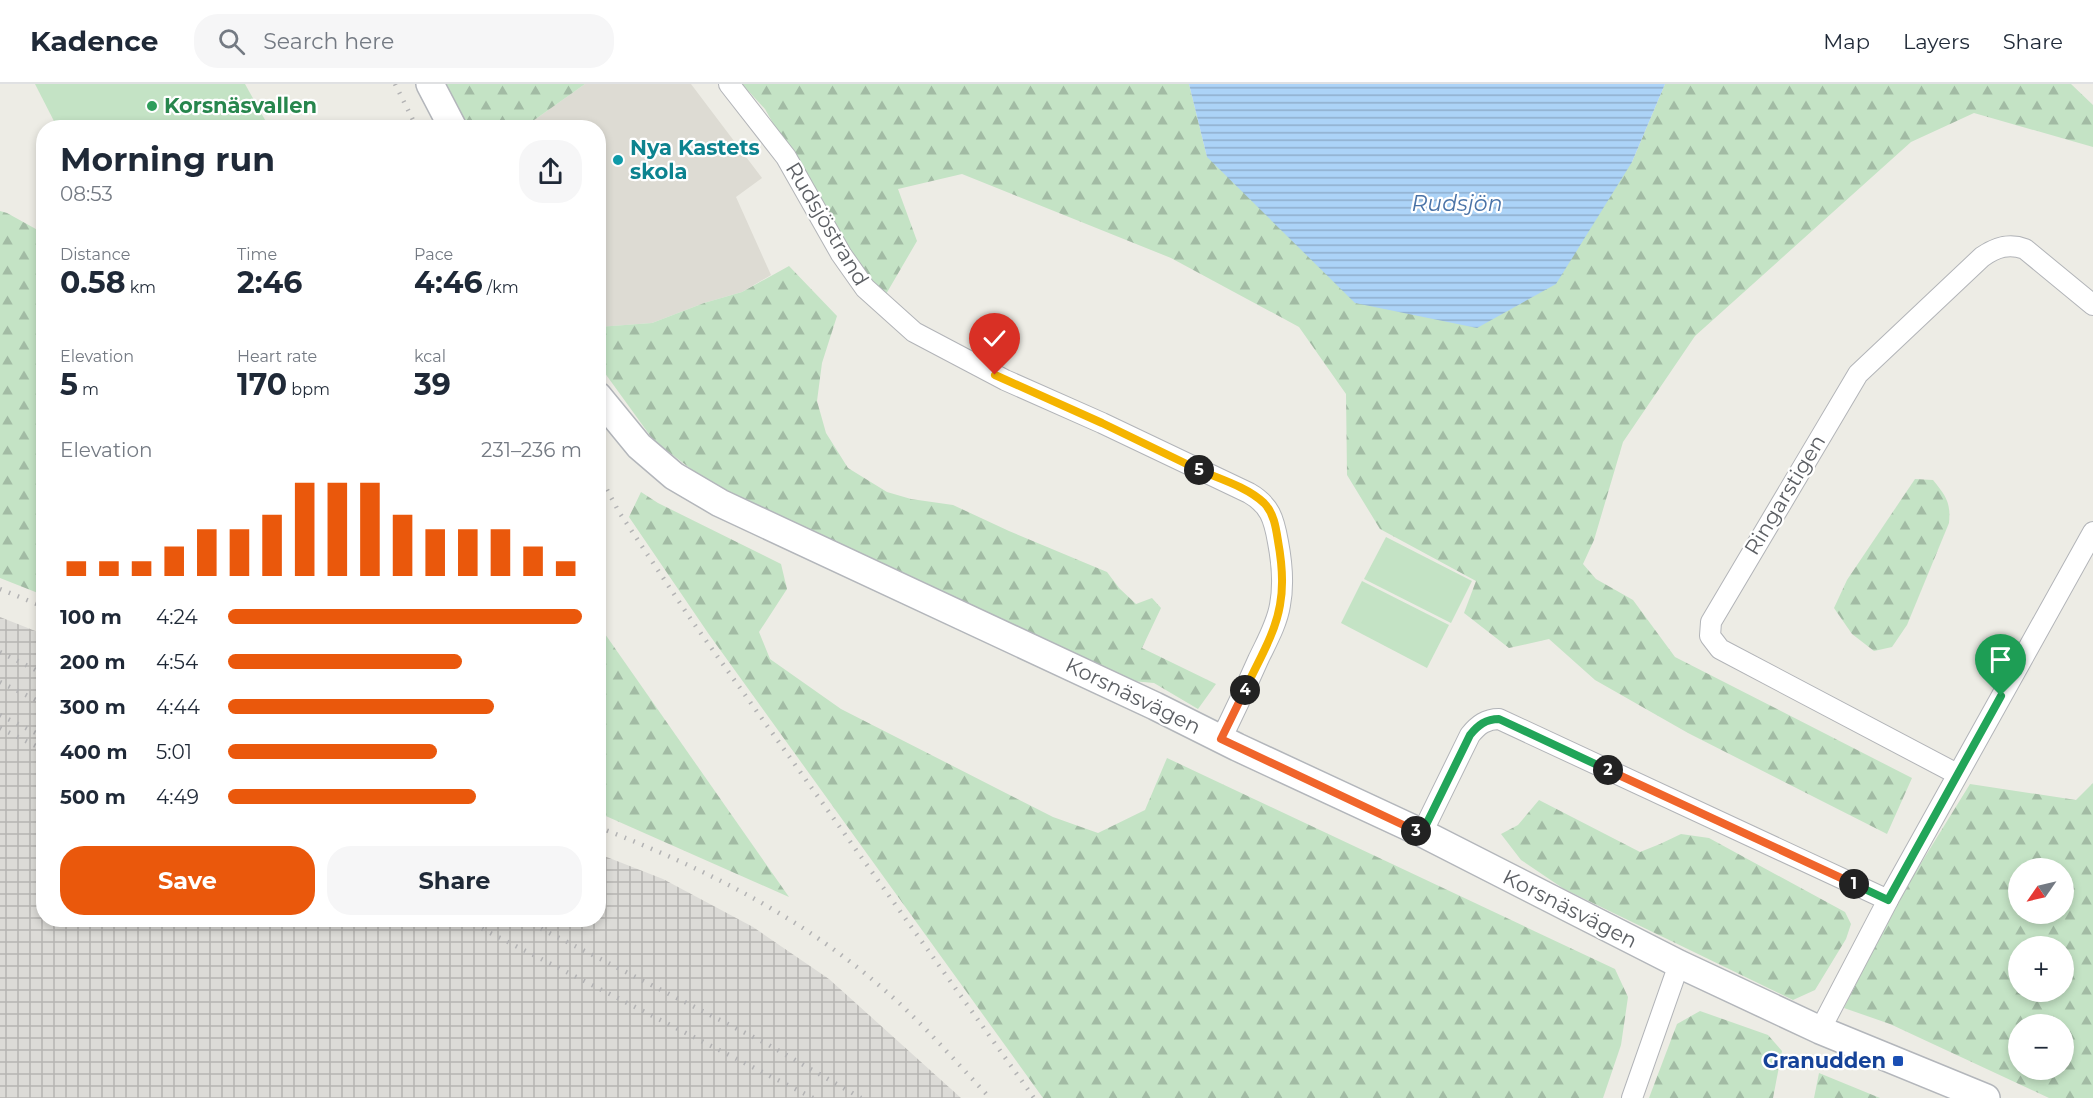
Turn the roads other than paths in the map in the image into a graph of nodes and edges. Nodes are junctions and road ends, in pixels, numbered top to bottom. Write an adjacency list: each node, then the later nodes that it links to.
1 (430, 84): 3 (street)
2 (729, 84): 7 (street, Rudsjöstrand)
3 (449, 120)
4 (2093, 305): 8 (street, Ringarstigen)
5 (606, 406): 7 (street, Korsnäsvägen)
6 (2093, 532): 8 (street)
7 (1221, 739): 9 (street, Korsnäsvägen)
8 (1958, 774): 10 (street)
9 (1422, 833): 10 (street); 11 (street, Korsnäsvägen)
10 (1888, 900): 12 (street)
11 (1680, 964): 12 (street, Korsnäsvägen); 13 (street)
12 (1820, 1030): 14 (street, Korsnäsvägen)
13 (1632, 1098)
14 (1986, 1098)

